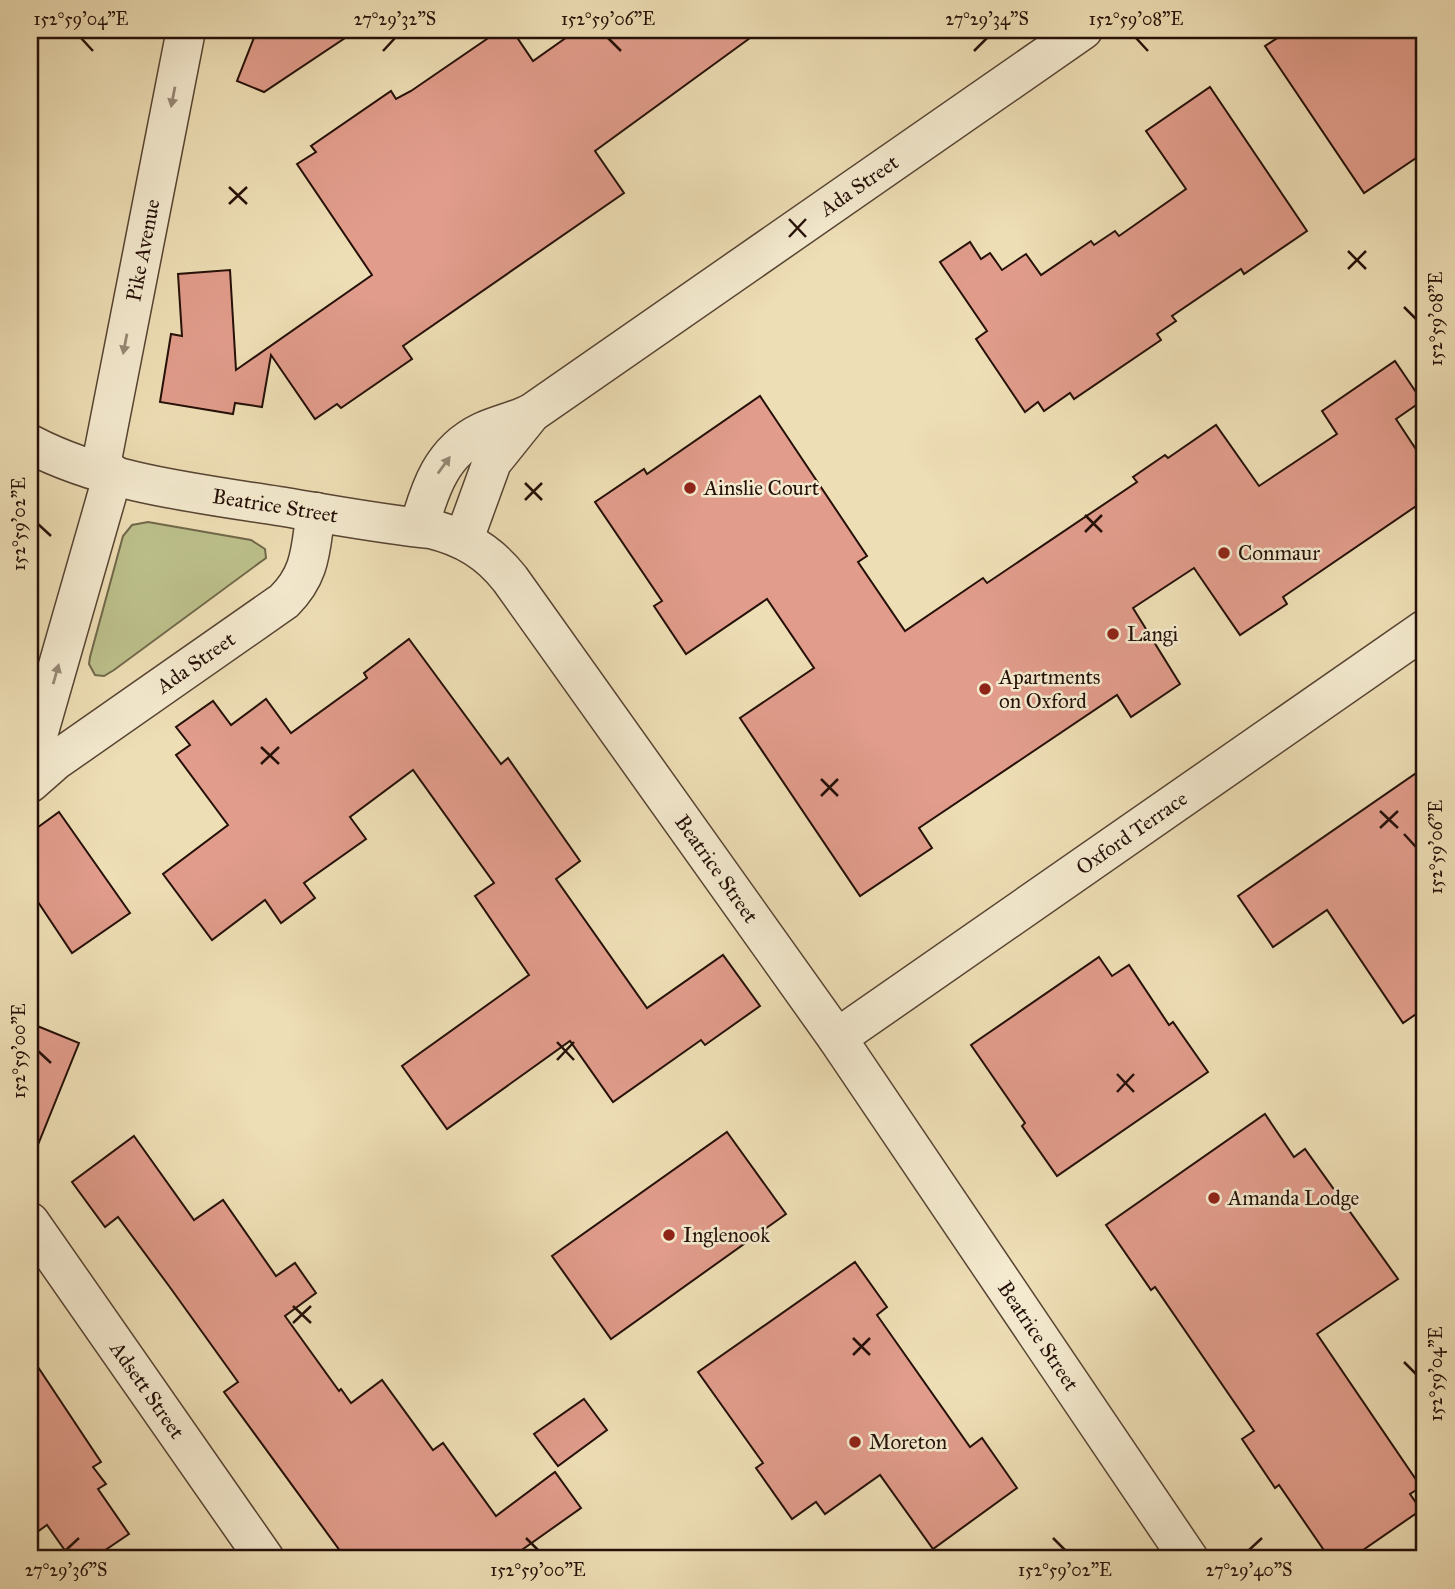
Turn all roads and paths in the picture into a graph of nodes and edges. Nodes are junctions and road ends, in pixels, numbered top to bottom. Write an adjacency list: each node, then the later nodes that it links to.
1 (186, 30): 5 (street, Pike Avenue, one-way to 5)
2 (1083, 30): 3 (street, Ada Street)
3 (533, 412): 7 (street, Ada Street, one-way to 3); 8 (street, Ada Street)
4 (37, 453): 5 (street, Beatrice Street)
5 (106, 472): 6 (street, Beatrice Street); 10 (street, Pike Avenue, one-way to 5)
6 (316, 512): 7 (street, Beatrice Street); 11 (street, Ada Street)
7 (419, 527): 8 (street, Beatrice Street)
8 (464, 539): 12 (street, Beatrice Street)
9 (1425, 629): 12 (street, Oxford Terrace)
10 (30, 763)
11 (30, 783)
12 (837, 1038): 15 (street, Beatrice Street)
13 (30, 1222): 14 (street, Adsett Street)
14 (265, 1559)
15 (1189, 1559)

